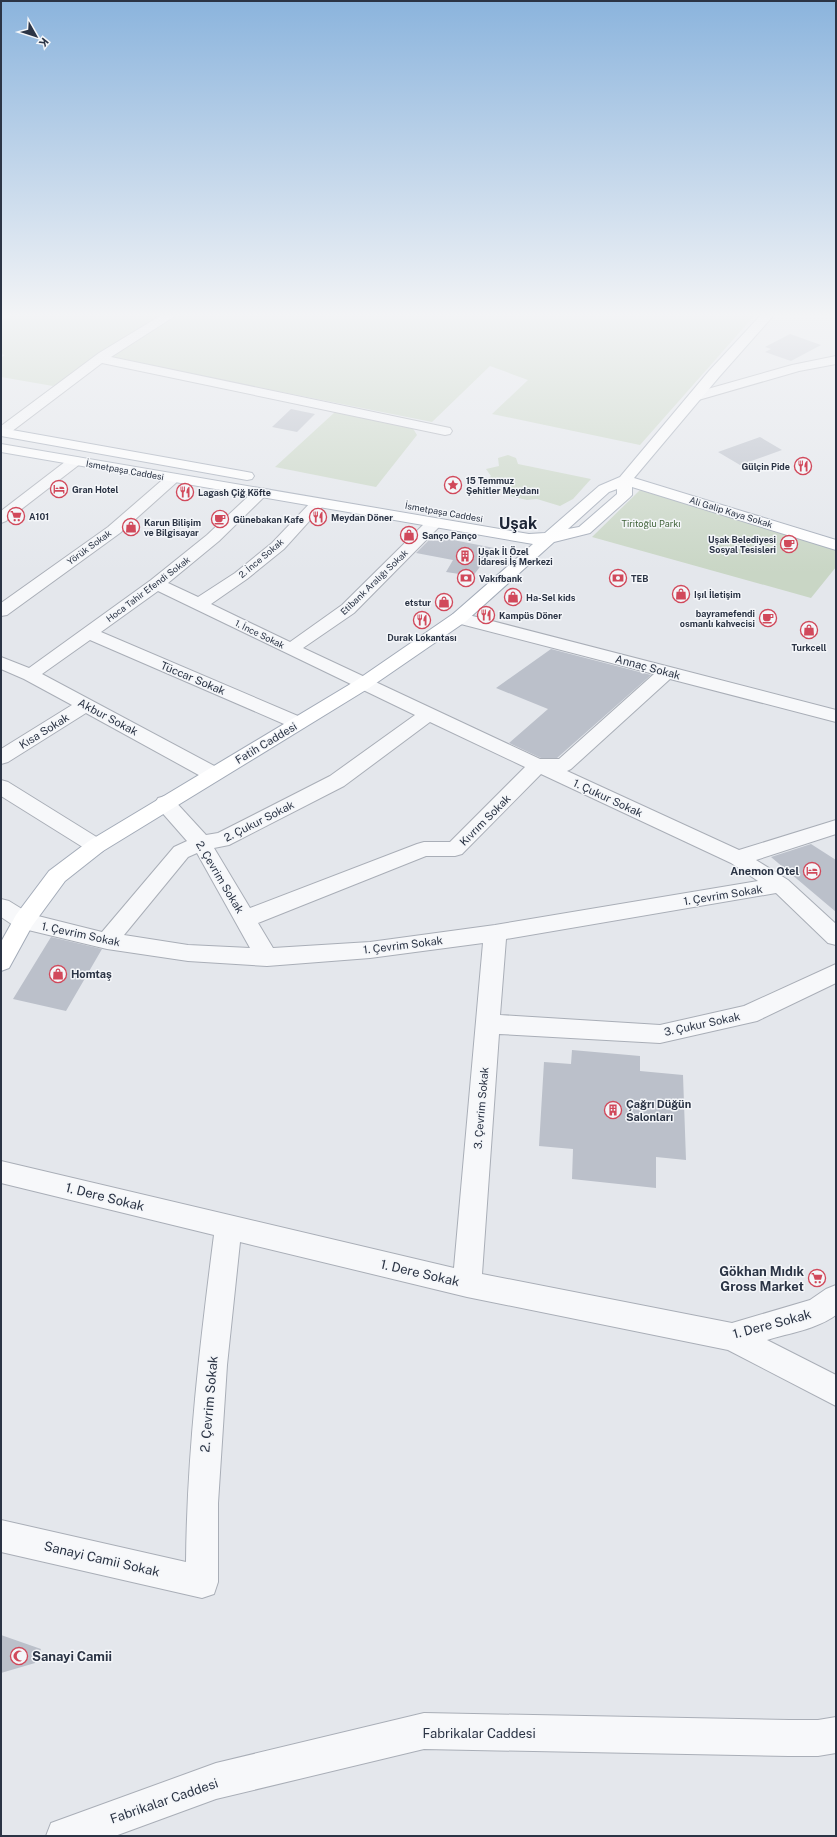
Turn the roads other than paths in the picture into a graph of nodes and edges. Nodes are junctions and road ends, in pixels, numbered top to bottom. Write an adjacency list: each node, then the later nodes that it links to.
1 (43, 402): 5 (street)
2 (305, 402): 4 (street)
3 (691, 402): 9 (main road)
4 (445, 431)
5 (2, 432): 14 (main road, İsmetpaşa Caddesi)
6 (1, 448): 7 (main road, İsmetpaşa Caddesi)
7 (76, 461): 8 (main road, İsmetpaşa Caddesi); 12 (street)
8 (173, 478): 10 (main road, İsmetpaşa Caddesi); 18 (street, Yörük Sokak)
9 (625, 480): 14 (main road); 15 (main road, Ali Galip Kaya Sokak)
10 (259, 494): 11 (main road, İsmetpaşa Caddesi); 16 (street, Hoca Tahir Efendi Sokak)
11 (317, 504): 13 (main road, İsmetpaşa Caddesi); 17 (street, 2. İnce Sokak)
12 (1, 518)
13 (433, 524): 14 (main road, İsmetpaşa Caddesi); 21 (street, Etibank Aralığı Sokak)
14 (549, 538): 19 (main road, Fatih Caddesi)
15 (836, 545)
16 (157, 584): 17 (street, 1. İnce Sokak); 20 (street, Hoca Tahir Efendi Sokak)
17 (199, 604): 21 (street, 1. İnce Sokak)
18 (1, 611)
19 (460, 618): 23 (street, Annaç Sokak); 25 (main road, Fatih Caddesi)
20 (89, 633): 24 (street, Hoca Tahir Efendi Sokak); 29 (street, Tüccar Sokak)
21 (291, 649): 25 (street, 1. İnce Sokak)
22 (1, 662): 24 (street, Akbur Sokak)
23 (667, 672): 28 (street, Annaç Sokak); 31 (street)
24 (30, 675): 26 (street, Akbur Sokak)
25 (363, 684): 27 (street, 1. Çukur Sokak); 29 (main road, Fatih Caddesi)
26 (86, 705): 30 (street, Kısa Sokak); 32 (street, Akbur Sokak)
27 (429, 714): 31 (street, 1. Çukur Sokak); 36 (street, 2. Çukur Sokak)
28 (836, 716)
29 (298, 723): 32 (main road, Fatih Caddesi)
30 (1, 758)
31 (539, 766): 38 (street, 1. Çukur Sokak); 41 (street, Kıvrım Sokak)
32 (213, 774): 34 (main road, Fatih Caddesi)
33 (1, 787): 37 (street)
34 (165, 803): 36 (street, 2. Çevrim Sokak); 37 (main road, Fatih Caddesi)
35 (836, 827): 38 (street)
36 (201, 843): 41 (street, 2. Çevrim Sokak); 45 (street, 2. Çukur Sokak)
37 (96, 846): 42 (main road, Fatih Caddesi)
38 (738, 858): 39 (street, 1. Çukur Sokak)
39 (780, 886): 43 (street, 1. Çevrim Sokak); 44 (street, 1. Çukur Sokak)
40 (1, 906): 42 (street, 1. Çevrim Sokak)
41 (245, 919): 46 (street, 2. Çevrim Sokak)
42 (24, 921): 45 (street, 1. Çevrim Sokak); 47 (main road, Fatih Caddesi)
43 (495, 933): 46 (street, 1. Çevrim Sokak); 49 (street, 3. Çevrim Sokak)
44 (836, 937)
45 (107, 941): 46 (street, 1. Çevrim Sokak)
46 (267, 956)
47 (1, 962)
48 (836, 973): 49 (street, 3. Çukur Sokak)
49 (488, 1024): 52 (street, 3. Çevrim Sokak)
50 (1, 1172): 51 (street, 1. Dere Sokak)
51 (228, 1228): 52 (street, 1. Dere Sokak); 57 (street, 2. Çevrim Sokak)
52 (467, 1284): 54 (street, 1. Dere Sokak)
53 (836, 1298): 54 (street, 1. Dere Sokak)
54 (732, 1337): 55 (street)
55 (836, 1391)
56 (1, 1536): 57 (street, Sanayi Camii Sokak)
57 (202, 1582)
58 (836, 1735): 59 (street, Fabrikalar Caddesi)
59 (64, 1836)

